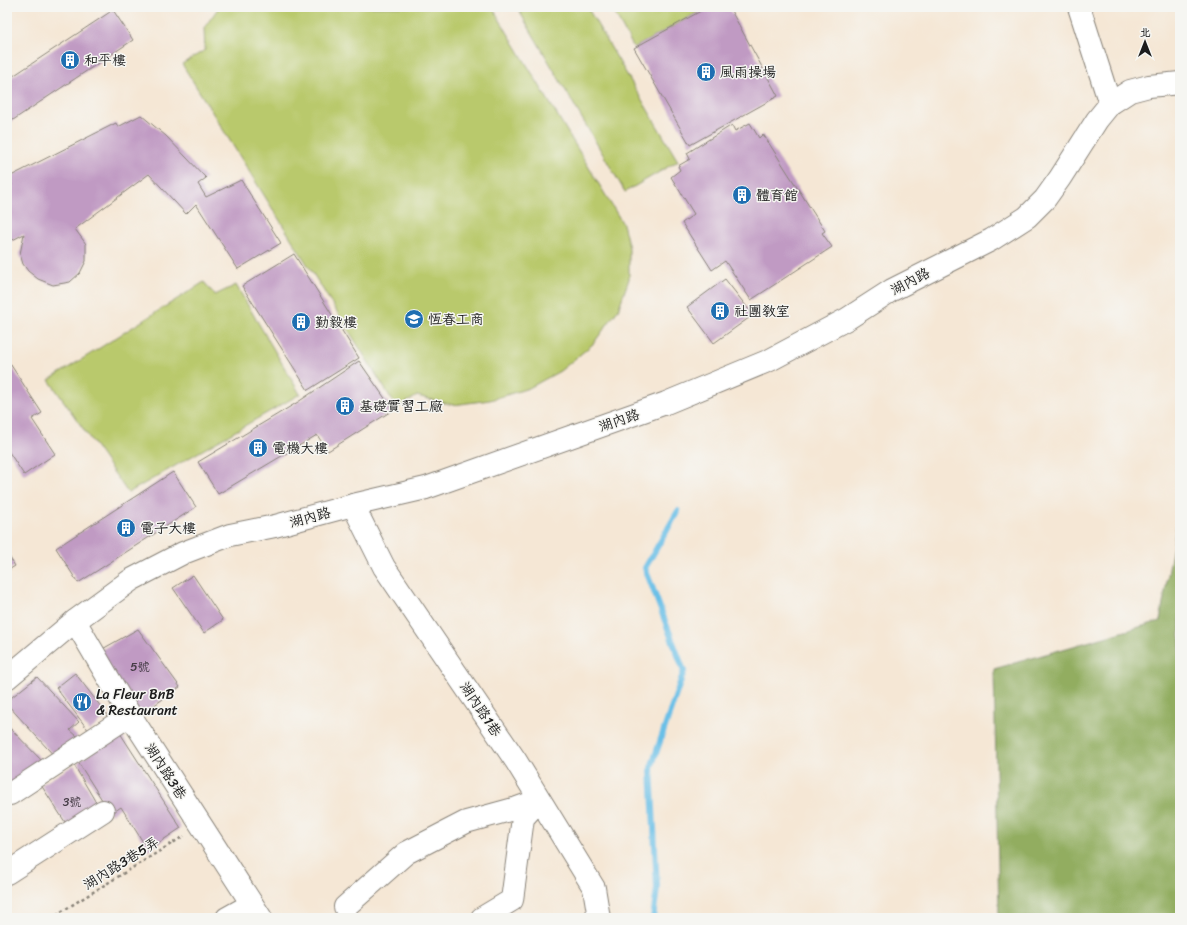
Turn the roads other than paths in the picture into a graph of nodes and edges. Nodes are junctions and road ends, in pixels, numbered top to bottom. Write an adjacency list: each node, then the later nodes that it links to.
1 (1079, 7): 3 (street)
2 (1180, 83): 3 (street, 湖內路)
3 (1110, 104): 4 (street, 湖內路)
4 (354, 505): 5 (street, 湖內路); 9 (street, 湖內路1巷)
5 (75, 621): 6 (street, 湖內路); 7 (street, 湖內路3巷)
6 (7, 678)
7 (130, 715): 8 (street); 13 (street, 湖內路3巷)
8 (10, 794)
9 (539, 800): 12 (street); 15 (street); 16 (street, 湖內路1巷)
10 (103, 810): 11 (street)
11 (7, 873)
12 (345, 907)
13 (257, 911): 14 (street)
14 (227, 918)
15 (482, 918)
16 (599, 918)

